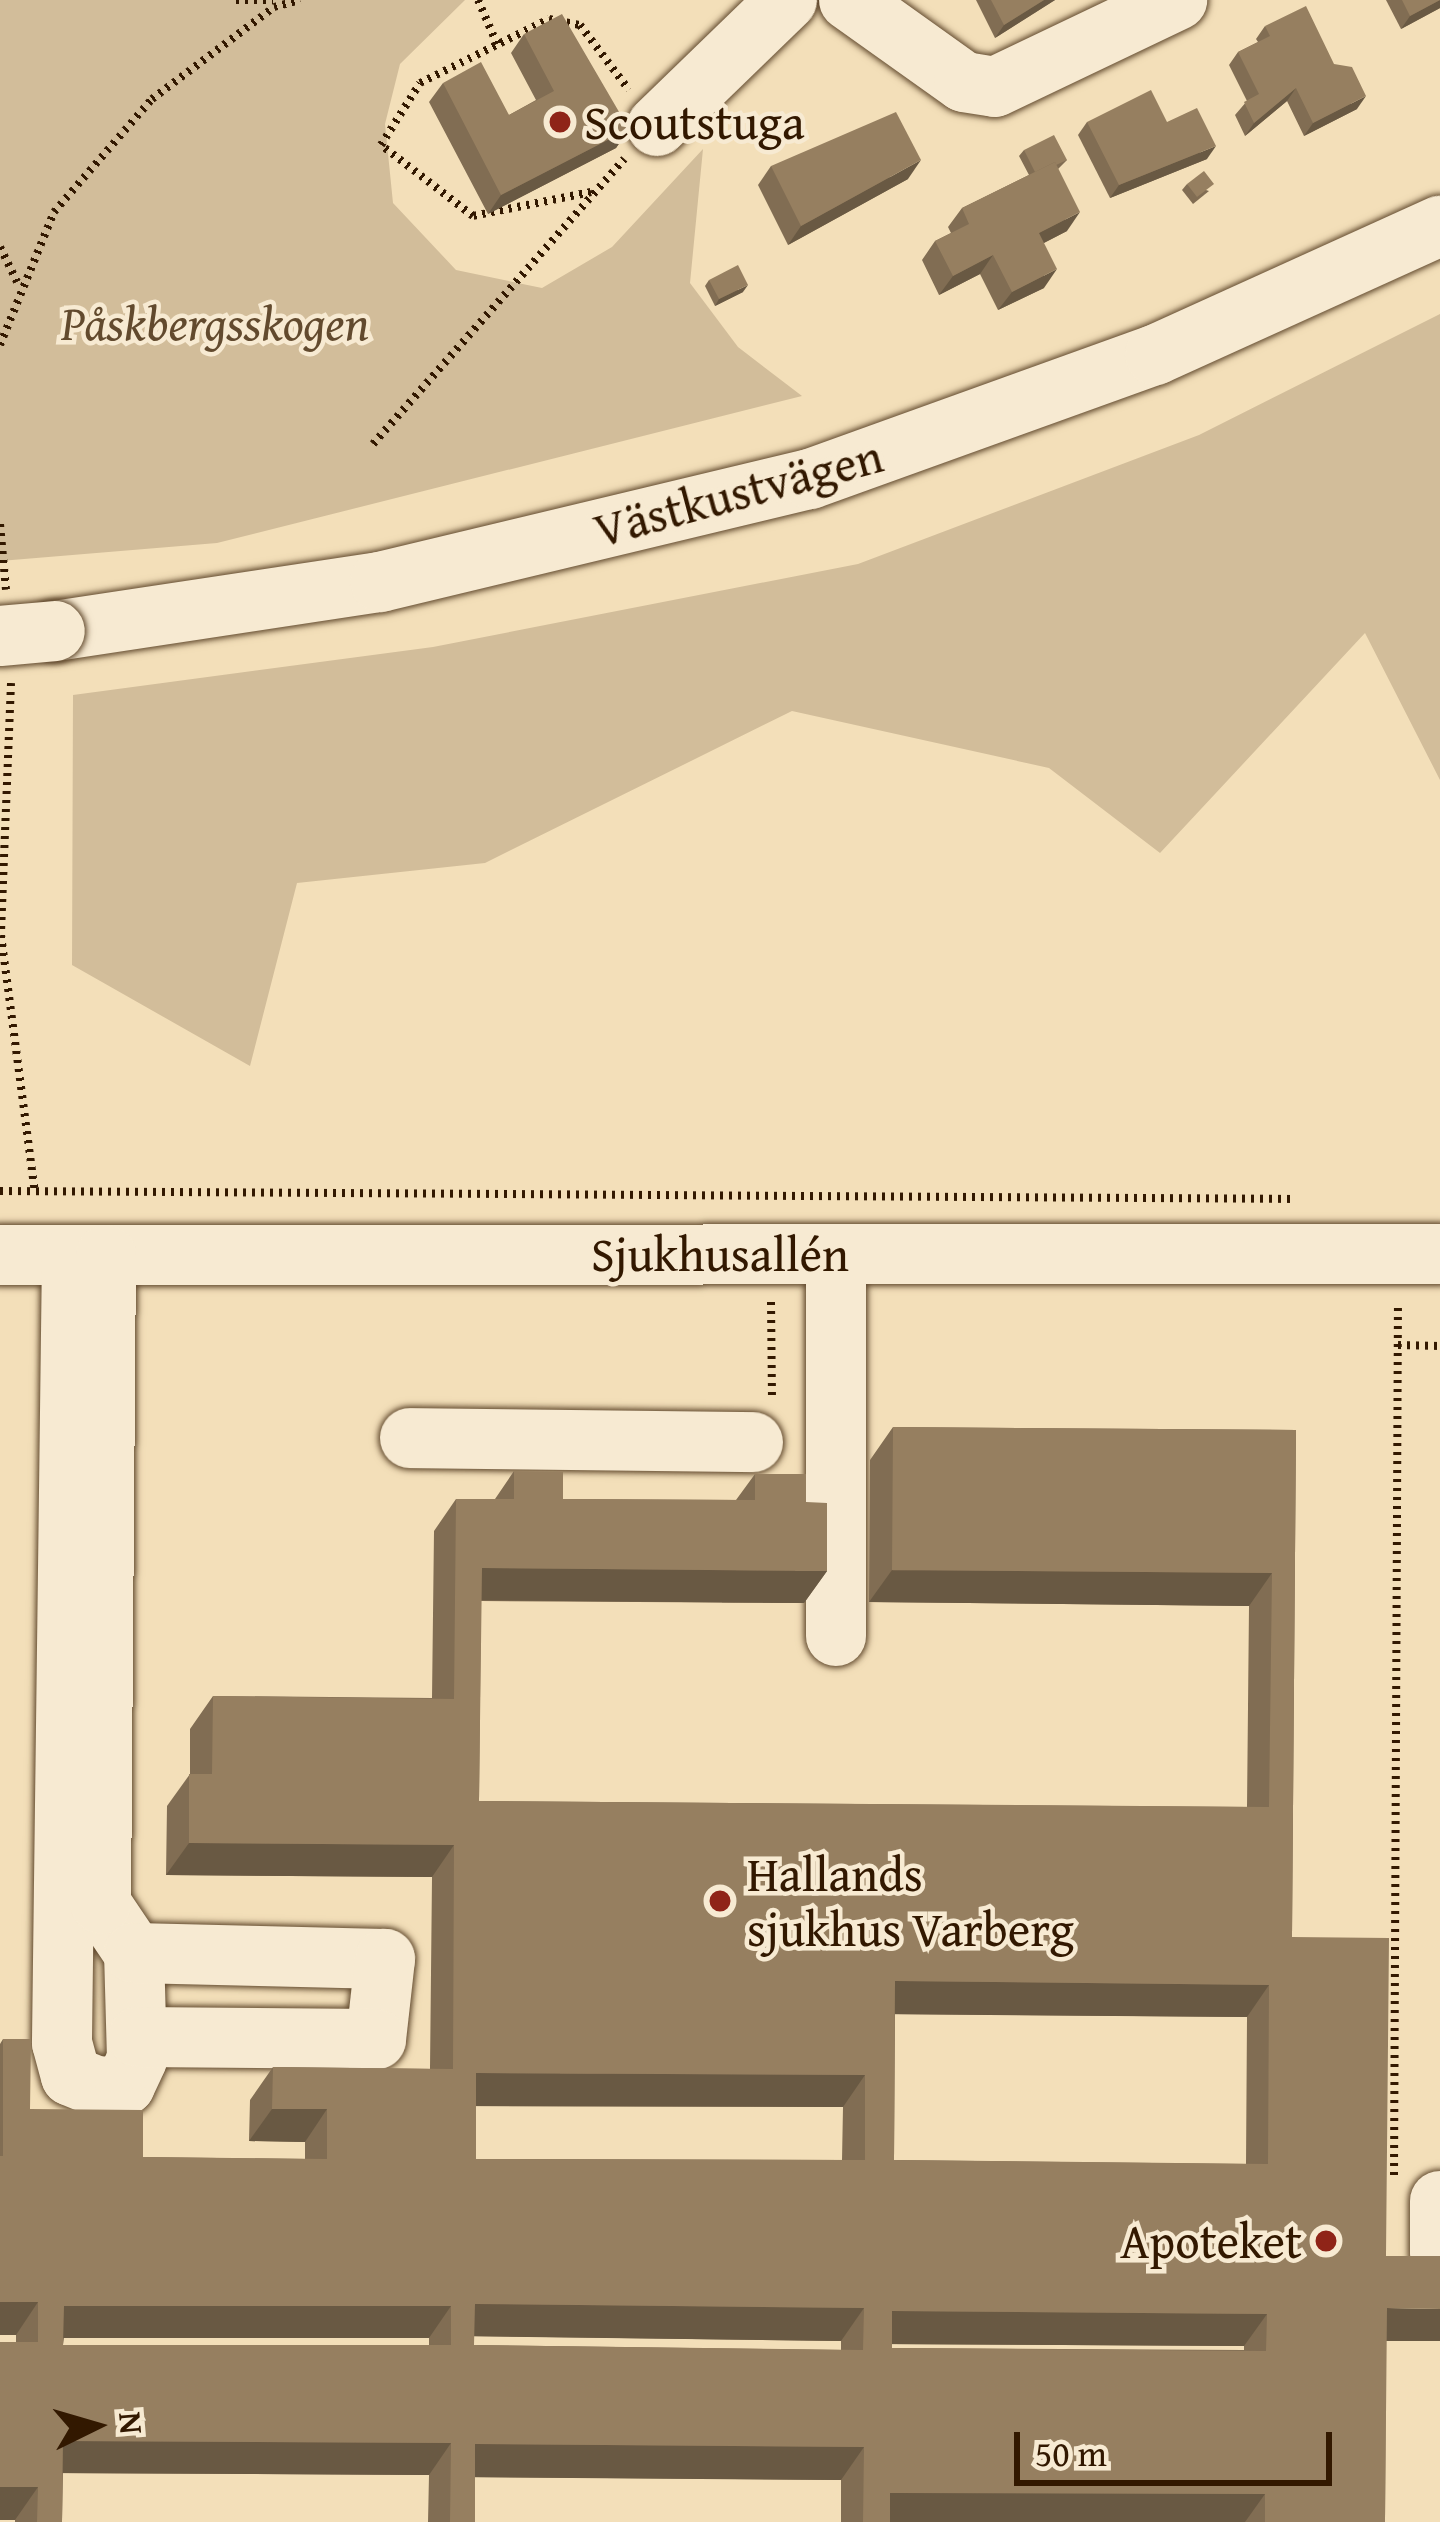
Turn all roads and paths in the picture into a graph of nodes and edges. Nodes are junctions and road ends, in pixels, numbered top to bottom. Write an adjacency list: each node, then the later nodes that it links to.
1 (236, 0): 7 (path)
2 (300, 0): 7 (path)
3 (478, 0): 8 (path)
4 (787, 0): 9 (street)
5 (849, 0): 6 (street)
6 (1177, 0)
7 (273, 4): 13 (path)
8 (497, 44): 9 (path); 10 (path)
9 (657, 126): 10 (path)
10 (591, 192): 15 (path)
11 (1440, 226): 17 (street, Västkustvägen)
12 (0, 247): 13 (path)
13 (18, 284): 14 (path)
14 (0, 345)
15 (373, 444)
16 (0, 524): 17 (path)
17 (18, 636): 18 (path)
18 (1, 935): 19 (path)
19 (35, 1190): 20 (path); 22 (path); 24 (path)
20 (0, 1191)
21 (1309, 1199): 22 (path)
22 (770, 1227): 24 (street, Sjukhusallén); 25 (street, Sjukhusallén); 29 (path)
23 (1419, 1254): 25 (street, Sjukhusallén); 26 (path)
24 (53, 1255): 31 (street); 32 (street)
25 (836, 1255): 30 (street)
26 (1398, 1345): 27 (path); 33 (path)
27 (1440, 1346)
28 (410, 1438): 29 (street)
29 (753, 1442)
30 (836, 1636)
31 (134, 1953): 32 (street); 32 (street)
32 (138, 2037)
33 (1417, 2200): 34 (street)
34 (1440, 2254)

